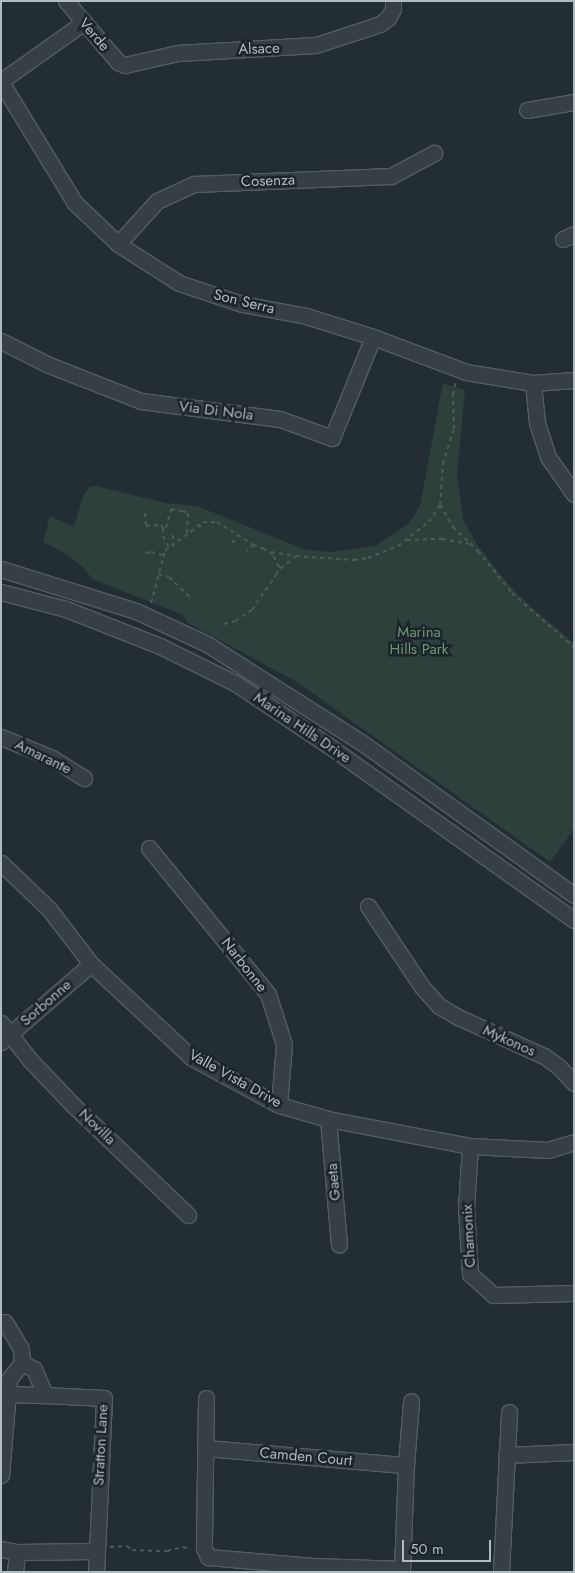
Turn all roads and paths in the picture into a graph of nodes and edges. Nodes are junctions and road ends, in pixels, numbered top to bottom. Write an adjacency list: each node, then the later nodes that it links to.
1 (66, 1): 3 (street, Verde)
2 (394, 1): 4 (street, Alsace)
3 (83, 23): 4 (street, Verde); 5 (street)
4 (125, 65)
5 (1, 81): 9 (street, Son Serra)
6 (574, 102): 7 (street)
7 (528, 110)
8 (434, 153): 9 (street, Cosenza)
9 (118, 244): 10 (street, Son Serra)
10 (373, 337): 11 (street, Via Di Nola); 12 (street, Son Serra)
11 (1, 340)
12 (458, 369): 14 (street, Son Serra); 16 (path)
13 (574, 380): 14 (street, Son Serra)
14 (533, 383): 15 (street)
15 (574, 494)
16 (440, 505): 24 (path); 26 (path)
17 (145, 512): 19 (path)
18 (198, 525): 20 (path); 21 (path); 23 (path)
19 (166, 528): 21 (path); 29 (path)
20 (204, 529)
21 (188, 534): 27 (path)
22 (173, 535): 27 (path)
23 (238, 536): 25 (path); 28 (path)
24 (407, 540): 26 (path); 34 (path)
25 (232, 543)
26 (470, 544): 42 (path)
27 (173, 545): 29 (path)
28 (254, 545): 30 (path); 31 (path)
29 (169, 548): 33 (path)
30 (246, 551)
31 (269, 552): 34 (path); 36 (path)
32 (146, 553): 33 (path)
33 (163, 555): 37 (path)
34 (296, 556): 36 (path)
35 (1, 569): 47 (street, Marina Hills Drive)
36 (277, 572): 41 (path)
37 (158, 574): 39 (path); 40 (path)
38 (1, 592): 49 (street, Marina Hills Drive)
39 (189, 596)
40 (151, 604)
41 (224, 624)
42 (574, 647)
43 (1, 737): 44 (street, Amarante)
44 (84, 778)
45 (149, 848): 53 (street, Narbonne)
46 (1, 863): 50 (street, Valle Vista Drive)
47 (574, 895)
48 (368, 906): 52 (street, Mykonos)
49 (574, 920)
50 (91, 964): 51 (street, Sorbonne); 53 (street, Valle Vista Drive)
51 (4, 1034): 57 (street, Novilla)
52 (574, 1083)
53 (279, 1106): 54 (street, Valle Vista Drive)
54 (328, 1119): 56 (street, Valle Vista Drive); 58 (street, Gaeta)
55 (574, 1142): 56 (street, Valle Vista Drive)
56 (470, 1146): 59 (street, Chamonix)
57 (188, 1215)
58 (339, 1245)
59 (574, 1293)
60 (5, 1322): 61 (street)
61 (22, 1363): 62 (street); 63 (street)
62 (8, 1394): 63 (street, Stratton Lane); 71 (street)
63 (45, 1395): 75 (street, Stratton Lane)
64 (206, 1398): 67 (street)
65 (411, 1401): 70 (street)
66 (509, 1412): 69 (street)
67 (206, 1448): 70 (street, Camden Court); 72 (street)
68 (574, 1452): 69 (street)
69 (506, 1455): 80 (street)
70 (406, 1465): 77 (street)
71 (1, 1475)
72 (204, 1548): 75 (path); 76 (street)
73 (1, 1549): 74 (street)
74 (17, 1552): 75 (street); 78 (street)
75 (96, 1552): 79 (street, Stratton Lane)
76 (313, 1570): 77 (street)
77 (402, 1570)
78 (15, 1572)
79 (96, 1572)
80 (501, 1572)

